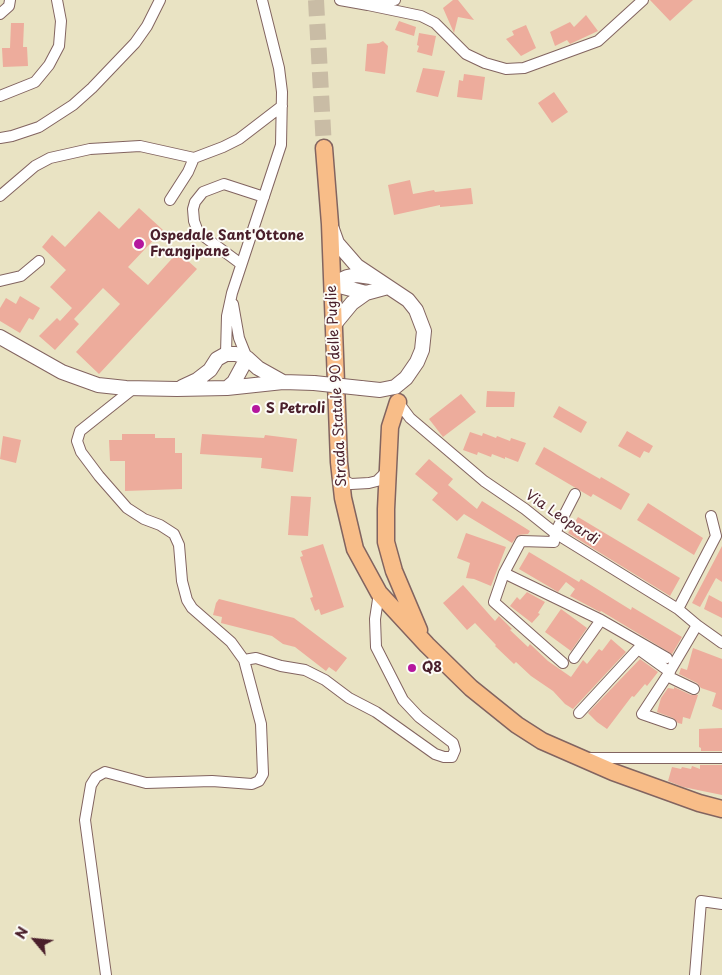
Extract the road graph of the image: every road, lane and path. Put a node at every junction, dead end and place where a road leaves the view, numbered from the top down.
1 (10, 0) edge
2 (57, 0) edge
3 (160, 0) edge
4 (262, 0) edge
5 (340, 0) edge
6 (395, 0) edge
7 (643, 0) edge
8 (368, 6) junction
9 (0, 14) edge
10 (0, 96) edge
11 (282, 106) junction
12 (0, 138) edge
13 (324, 148) tunnel mouth
14 (194, 158) junction
15 (0, 196) edge
16 (264, 197) junction
17 (170, 200) dead end
18 (330, 224) junction
19 (39, 261) dead end
20 (241, 264) junction
21 (372, 277) junction
22 (0, 281) edge
23 (332, 284) junction
24 (388, 287) junction
25 (232, 293) junction
26 (366, 293) junction
27 (334, 326) junction
28 (0, 337) edge
29 (226, 354) junction
30 (246, 358) junction
31 (210, 370) junction
32 (283, 382) junction
33 (134, 388) junction
34 (227, 388) junction
35 (177, 389) junction
36 (396, 395) junction
37 (388, 470) junction
38 (341, 479) junction
39 (575, 494) dead end
40 (711, 516) dead end
41 (555, 532) junction
42 (719, 537) edge
43 (504, 573) junction
44 (379, 593) junction
45 (678, 609) junction
46 (601, 620) junction
47 (697, 626) junction
48 (722, 643) edge
49 (427, 645) junction
50 (574, 658) dead end
51 (667, 658) dead end
52 (244, 660) junction
53 (563, 663) dead end
54 (669, 674) junction
55 (694, 689) dead end
56 (579, 713) dead end
57 (671, 724) dead end
58 (577, 758) junction
59 (722, 758) edge
60 (722, 809) edge
61 (722, 904) edge
62 (106, 975) edge
63 (695, 975) edge

1 - 9 street
2 - 10 street
3 - 12 street
4 - 11 street
5 - 8 street
6 - 8 street
7 - 8 street
11 - 14 street
11 - 16 street
13 - 18 main road, Strada Statale 90 delle Puglie
14 - 15 street
14 - 17 street
16 - 20 street
16 - 20 street
18 - 21 street
18 - 23 main road, Strada Statale 90 delle Puglie
19 - 22 street
20 - 25 street
21 - 23 street
21 - 24 street
23 - 26 street
23 - 27 main road, Strada Statale 90 delle Puglie
24 - 26 street
24 - 36 street
25 - 29 street
25 - 30 street
26 - 27 street
27 - 38 main road, Strada Statale 90 delle Puglie
28 - 33 street
29 - 30 street
29 - 31 street
30 - 32 street
30 - 34 street
31 - 34 street
31 - 35 street
32 - 34 street
32 - 36 street, bridge
33 - 35 street
33 - 52 street
34 - 35 street
36 - 37 main road
36 - 41 street, Via Leopardi
37 - 38 street
37 - 49 main road
38 - 44 main road, Strada Statale 90 delle Puglie
39 - 41 street
40 - 42 street
41 - 43 street
41 - 45 street, Via Leopardi
42 - 45 street
43 - 46 street
43 - 53 street
44 - 49 main road, Strada Statale 90 delle Puglie
44 - 52 street
45 - 47 street, Via Leopardi
46 - 50 street
46 - 51 street
47 - 48 street, Via Leopardi
47 - 54 street
49 - 58 main road, Strada Statale 90 delle Puglie
52 - 62 street
54 - 55 street
54 - 56 street
54 - 57 street
58 - 59 street
58 - 60 main road, Strada Statale 90 delle Puglie
61 - 63 street

